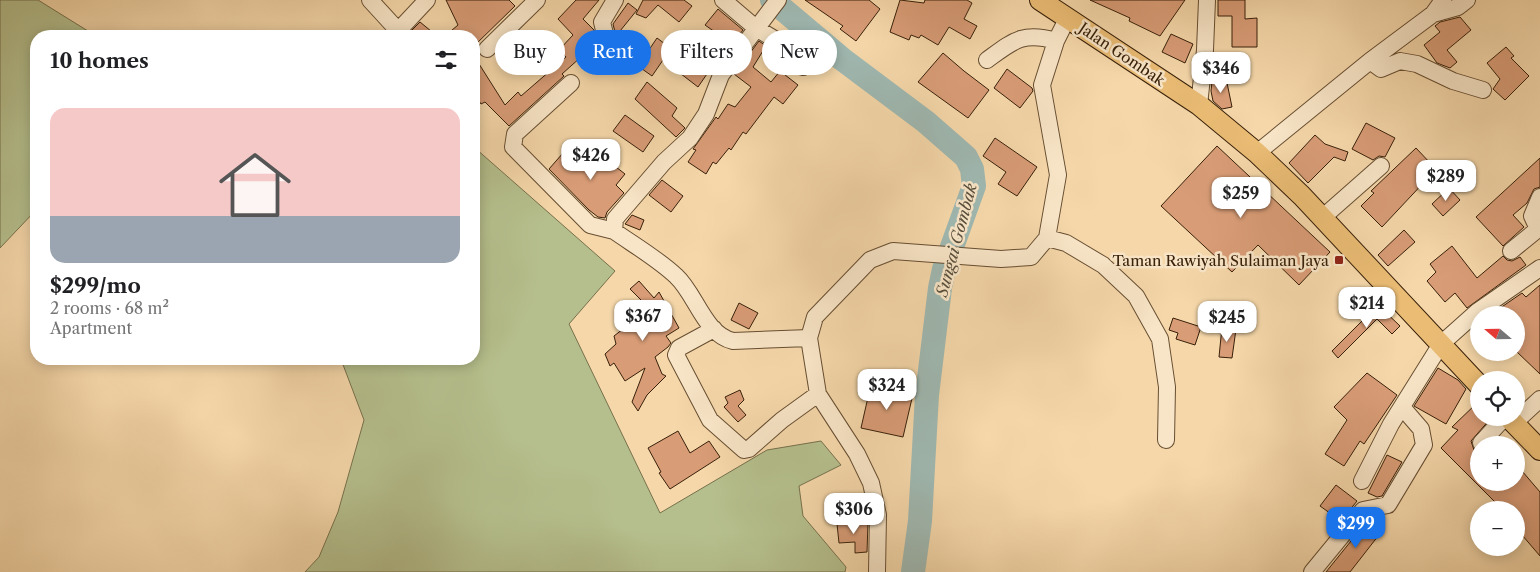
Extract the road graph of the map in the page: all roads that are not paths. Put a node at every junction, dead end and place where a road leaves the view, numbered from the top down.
1 (370, 0) edge
2 (426, 0) edge
3 (537, 0) edge
4 (615, 0) edge
5 (723, 0) edge
6 (1040, 0) edge
7 (1207, 0) edge
8 (1443, 0) edge
9 (1467, 0) edge
10 (774, 5) edge
11 (1433, 14) junction
12 (1068, 17) junction
13 (756, 28) junction
14 (397, 30) edge
15 (404, 30) edge
16 (604, 30) edge
17 (762, 32) edge
18 (1056, 41) junction
19 (487, 49) dead end
20 (987, 60) dead end
21 (1370, 61) junction
22 (570, 83) dead end
23 (1483, 90) dead end
24 (1199, 105) junction
25 (1257, 153) junction
26 (1381, 166) dead end
27 (1540, 197) edge
28 (1322, 218) junction
29 (1539, 229) edge
30 (614, 231) junction
31 (1047, 238) junction
32 (1511, 251) dead end
33 (1540, 268) edge
34 (714, 329) junction
35 (809, 338) junction
36 (1441, 344) junction
37 (1470, 375) edge
38 (818, 394) junction
39 (1540, 399) edge
40 (1402, 407) junction
41 (1525, 409) edge
42 (1501, 426) edge
43 (1516, 426) edge
44 (1489, 436) edge
45 (1166, 440) dead end
46 (1540, 450) edge
47 (1362, 481) dead end
48 (877, 572) edge
49 (1312, 572) edge

1 - 14 street
2 - 15 street
3 - 19 street
4 - 16 street
5 - 13 street
6 - 12 main road, Jalan Gombak
7 - 24 street
8 - 11 street
9 - 11 street
10 - 13 street
11 - 21 street
12 - 18 street
12 - 24 main road, Jalan Gombak
13 - 17 street
13 - 30 street
18 - 20 street
18 - 31 street
21 - 23 street
21 - 25 street
22 - 30 street
24 - 25 main road, Jalan Gombak
25 - 28 main road, Jalan Gombak
26 - 28 street
27 - 29 street
28 - 36 main road, Jalan Gombak
29 - 32 street
30 - 34 street
31 - 35 street
31 - 45 street
33 - 36 street
34 - 35 street
34 - 38 street
35 - 38 street
36 - 37 main road, Jalan Gombak
36 - 40 street
38 - 48 street
39 - 41 street
40 - 47 street
40 - 49 street
42 - 44 street
43 - 46 main road

